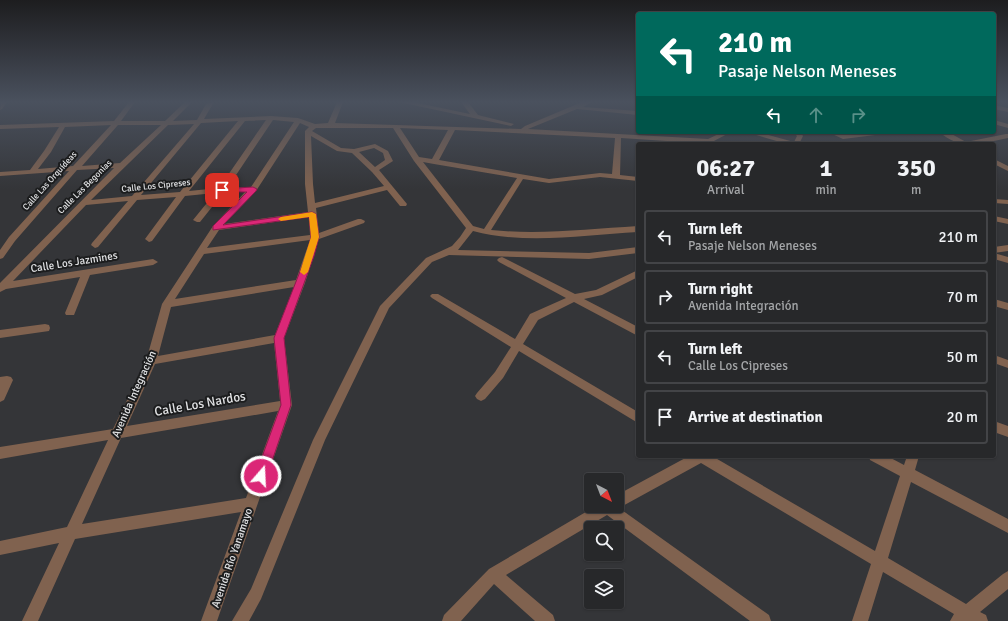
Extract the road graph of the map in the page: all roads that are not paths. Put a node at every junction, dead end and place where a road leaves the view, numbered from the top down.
1 (59, 131) edge
2 (109, 131) edge
3 (157, 131) edge
4 (191, 131) edge
5 (233, 131) edge
6 (263, 131) edge
7 (292, 131) edge
8 (311, 131) edge
9 (315, 131) edge
10 (398, 131) edge
11 (452, 131) edge
12 (551, 131) edge
13 (996, 132) edge
14 (724, 134) edge
15 (757, 134) edge
16 (833, 134) edge
17 (874, 134) edge
18 (946, 134) edge
19 (618, 136) junction
20 (1007, 136) edge
21 (842, 141) edge
22 (694, 142) edge
23 (709, 142) edge
24 (788, 142) edge
25 (960, 142) edge
26 (978, 142) edge
27 (354, 151) junction
28 (417, 159) junction
29 (434, 162) junction
30 (996, 162) edge
31 (121, 165) junction
32 (75, 168) junction
33 (1008, 169) edge
34 (375, 170) junction
35 (34, 171) junction
36 (0, 174) edge
37 (616, 176) junction
38 (521, 177) junction
39 (636, 179) edge
40 (389, 187) junction
41 (253, 189) junction
42 (222, 190) junction
43 (183, 193) junction
44 (135, 198) junction
45 (996, 201) edge
46 (1008, 202) edge
47 (84, 203) junction
48 (403, 204) dead end
49 (312, 210) junction
50 (996, 219) edge
51 (197, 220) dead end
52 (361, 221) dead end
53 (1008, 222) edge
54 (216, 228) junction
55 (470, 228) junction
56 (636, 229) edge
57 (486, 232) junction
58 (315, 237) junction
59 (149, 239) dead end
60 (95, 246) dead end
61 (1008, 248) edge
62 (636, 250) edge
63 (996, 250) edge
64 (200, 252) junction
65 (448, 252) junction
66 (0, 256) edge
67 (996, 257) edge
68 (502, 260) dead end
69 (1008, 260) edge
70 (152, 262) dead end
71 (86, 273) junction
72 (636, 274) edge
73 (300, 283) junction
74 (1, 287) edge
75 (435, 296) dead end
76 (574, 298) junction
77 (996, 303) edge
78 (167, 304) junction
79 (1008, 307) edge
80 (70, 313) dead end
81 (45, 328) dead end
82 (636, 331) edge
83 (0, 334) edge
84 (279, 338) junction
85 (517, 345) junction
86 (996, 360) edge
87 (151, 361) junction
88 (1008, 364) edge
89 (0, 381) edge
90 (480, 396) dead end
91 (0, 397) edge
92 (286, 405) junction
93 (636, 417) edge
94 (996, 427) edge
95 (1008, 432) edge
96 (117, 434) junction
97 (0, 453) edge
98 (697, 458) edge
99 (704, 458) edge
100 (878, 458) edge
101 (911, 458) edge
102 (907, 473) junction
103 (624, 498) edge
104 (251, 504) junction
105 (597, 513) edge
106 (621, 513) edge
107 (1008, 526) edge
108 (71, 533) junction
109 (0, 548) edge
110 (879, 561) junction
111 (494, 574) junction
112 (1008, 579) edge
113 (968, 618) edge
114 (30, 621) edge
115 (209, 621) edge
116 (240, 621) edge
117 (450, 621) edge
118 (547, 621) edge
119 (763, 621) edge
120 (860, 621) edge

1 - 35 street
2 - 32 street, Calle Las Orquídeas
3 - 31 street, Calle Las Begonias
4 - 44 street
5 - 43 street
6 - 42 street
7 - 41 street, Avenida Integración
8 - 49 street, Avenida Río Yanamayo
9 - 27 street
10 - 28 street
11 - 29 street
12 - 19 street
13 - 20 street
14 - 23 street
15 - 24 street
16 - 21 street
17 - 21 street
18 - 25 street
19 - 22 street
19 - 37 street
20 - 26 street
27 - 34 street
27 - 34 street
28 - 29 street
28 - 55 street
29 - 38 street
30 - 33 street
31 - 32 street
31 - 47 street, Calle Las Begonias
32 - 35 street
32 - 66 street, Calle Las Orquídeas
34 - 40 street
35 - 36 street
37 - 38 street
37 - 39 street
38 - 57 street
40 - 48 street
40 - 49 street
41 - 42 street, Calle Los Cipreses
41 - 54 street, Avenida Integración
42 - 43 street, Calle Los Cipreses
42 - 51 street
43 - 44 street, Calle Los Cipreses
43 - 59 street
44 - 47 street, Calle Los Cipreses
44 - 60 street
45 - 46 street
47 - 74 street, Calle Las Begonias
49 - 54 street
49 - 58 street, Avenida Río Yanamayo
50 - 53 street
52 - 58 street
54 - 64 street, Avenida Integración
55 - 57 street
55 - 65 street
56 - 57 street
58 - 64 street
58 - 73 street, Avenida Río Yanamayo
61 - 63 street
62 - 65 street
64 - 78 street, Avenida Integración
65 - 116 street
67 - 69 street
68 - 76 street
70 - 71 street, Calle Los Jazmines
71 - 74 street, Calle Los Jazmines
71 - 80 street
72 - 76 street
73 - 78 street
73 - 84 street, Avenida Río Yanamayo
75 - 85 street
76 - 82 street
76 - 85 street
77 - 79 street
78 - 87 street, Avenida Integración
81 - 83 street
84 - 87 street
84 - 92 street, Avenida Río Yanamayo
85 - 90 street
85 - 93 street
86 - 88 street
87 - 96 street, Avenida Integración
89 - 91 street
92 - 96 street, Calle Los Nardos
92 - 104 street, Avenida Río Yanamayo
94 - 95 street
96 - 97 street, Calle Los Nardos
96 - 108 street, Avenida Integración
98 - 103 street
99 - 110 street
100 - 102 street
101 - 102 street
102 - 107 street
102 - 110 street
104 - 108 street
104 - 115 street, Avenida Río Yanamayo
105 - 111 street
106 - 119 street
108 - 109 street
108 - 114 street, Avenida Integración
110 - 113 street
110 - 120 street
111 - 117 street
111 - 118 street
112 - 113 street

